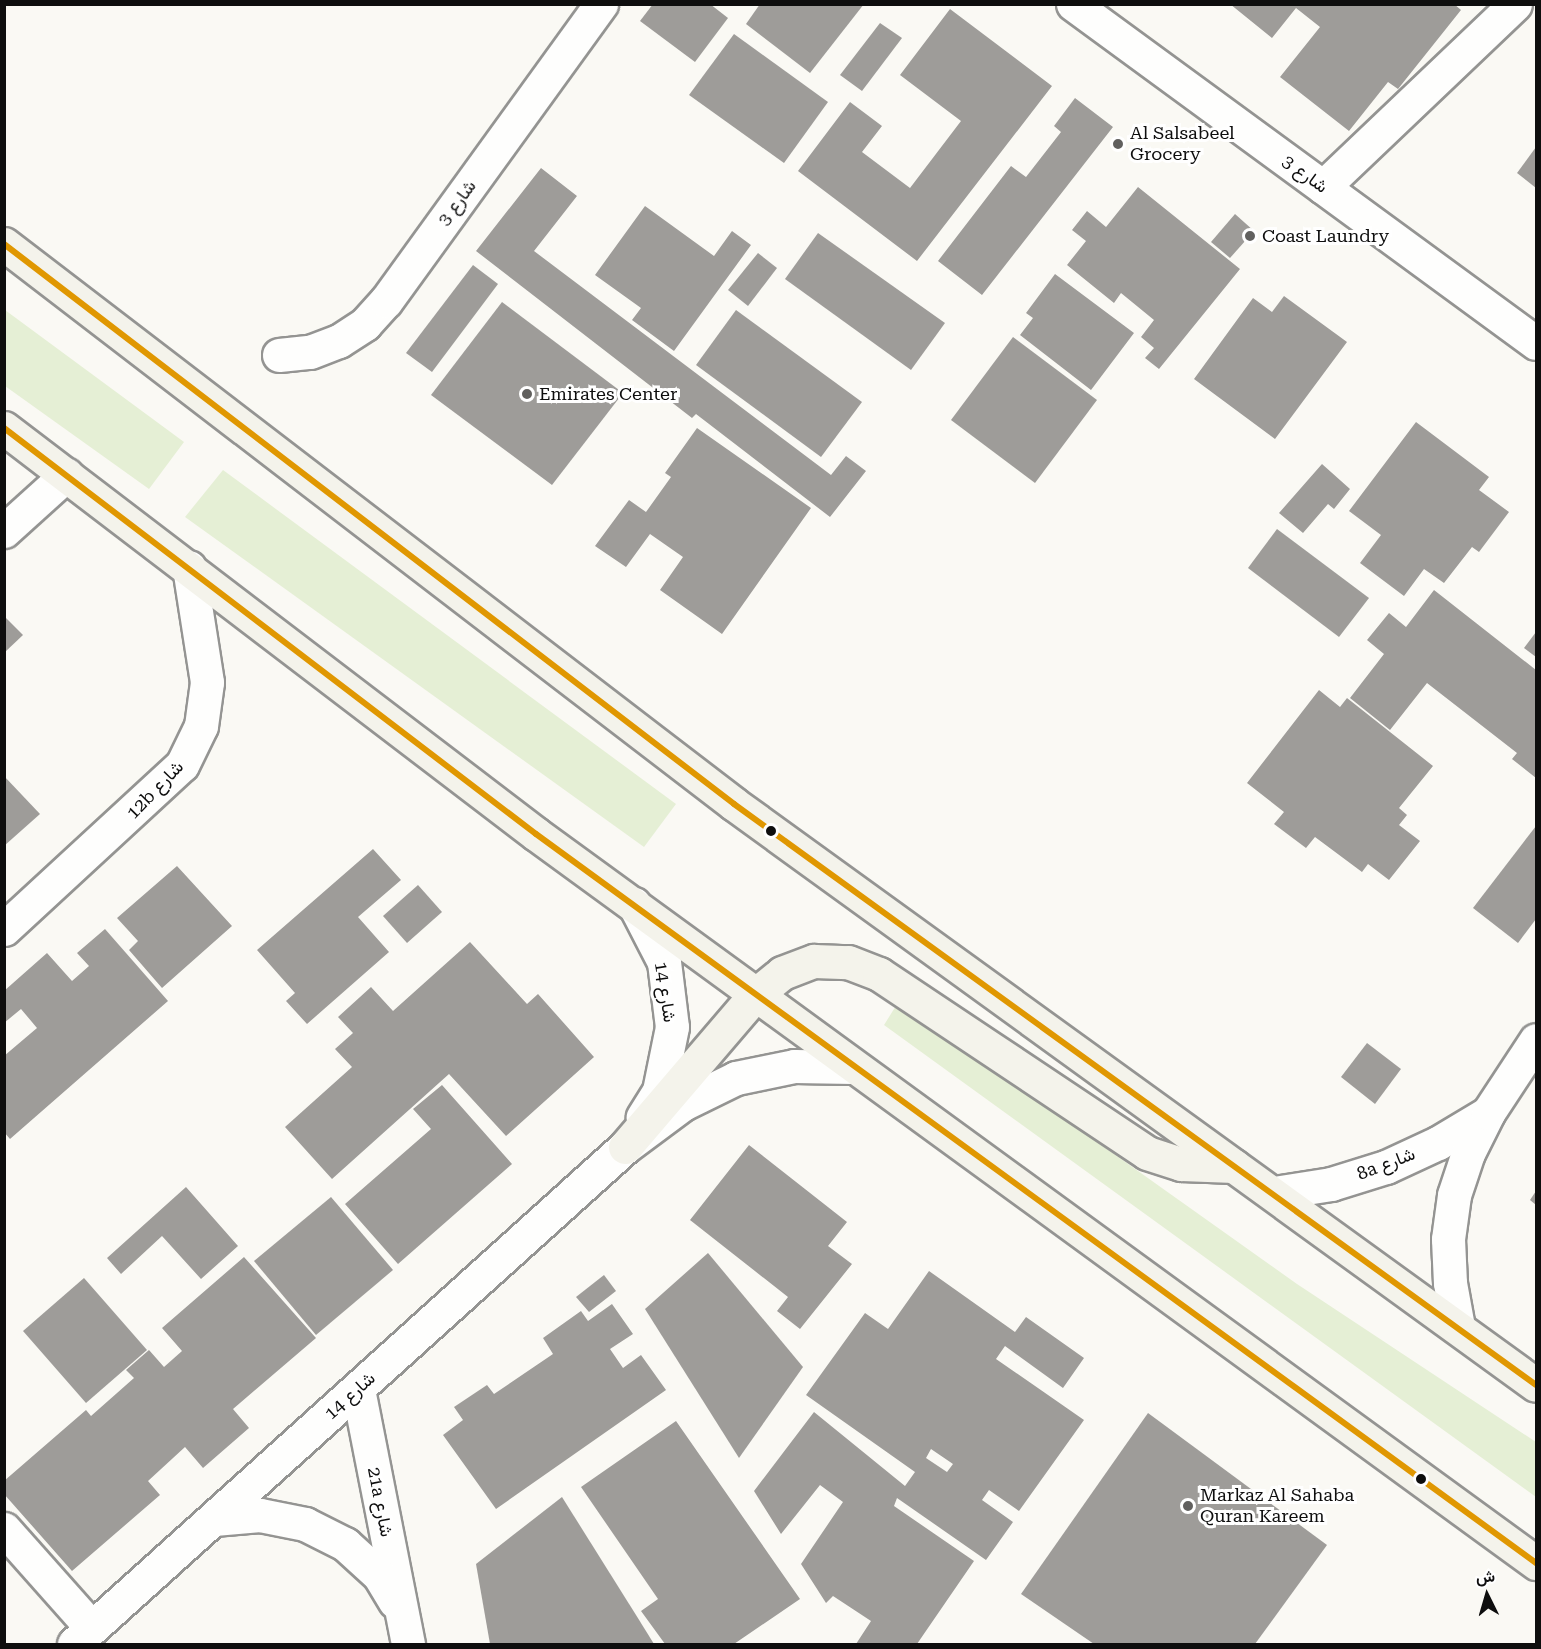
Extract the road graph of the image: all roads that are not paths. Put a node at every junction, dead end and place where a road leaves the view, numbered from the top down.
1 (601, 4) edge
2 (1515, 4) edge
3 (1076, 5) edge
4 (1323, 187) junction
5 (4, 244) edge
6 (1536, 343) edge
7 (279, 355) dead end
8 (4, 428) edge
9 (66, 475) junction
10 (4, 531) edge
11 (189, 567) junction
12 (634, 904) junction
13 (4, 929) edge
14 (756, 995) junction
15 (1536, 1040) edge
16 (853, 1066) junction
17 (1488, 1113) junction
18 (625, 1147) junction
19 (1234, 1166) junction
20 (1274, 1192) junction
21 (1458, 1327) junction
22 (1536, 1385) edge
23 (358, 1389) junction
24 (214, 1519) junction
25 (4, 1529) edge
26 (1536, 1563) edge
27 (405, 1630) edge
28 (83, 1636) edge

1 - 7 street, شارع 3
2 - 4 street
3 - 4 street, شارع 3
4 - 6 street, شارع 3
5 - 19 main road
8 - 9 main road
9 - 10 street
9 - 11 main road
11 - 12 main road
11 - 13 street, 12b شارع
12 - 14 main road
12 - 18 street, شارع 14
14 - 16 main road
14 - 18 main road
14 - 19 main road
15 - 17 street, 8a شارع
16 - 18 street, شارع 14
16 - 26 main road
17 - 20 street, 8a شارع
17 - 21 street, 8a شارع
18 - 23 street, شارع 14
19 - 20 main road
20 - 21 main road
21 - 22 main road
23 - 24 street, شارع 14
23 - 27 street, 21a شارع
24 - 27 street, 21a شارع
24 - 28 street, شارع 14
25 - 28 street

